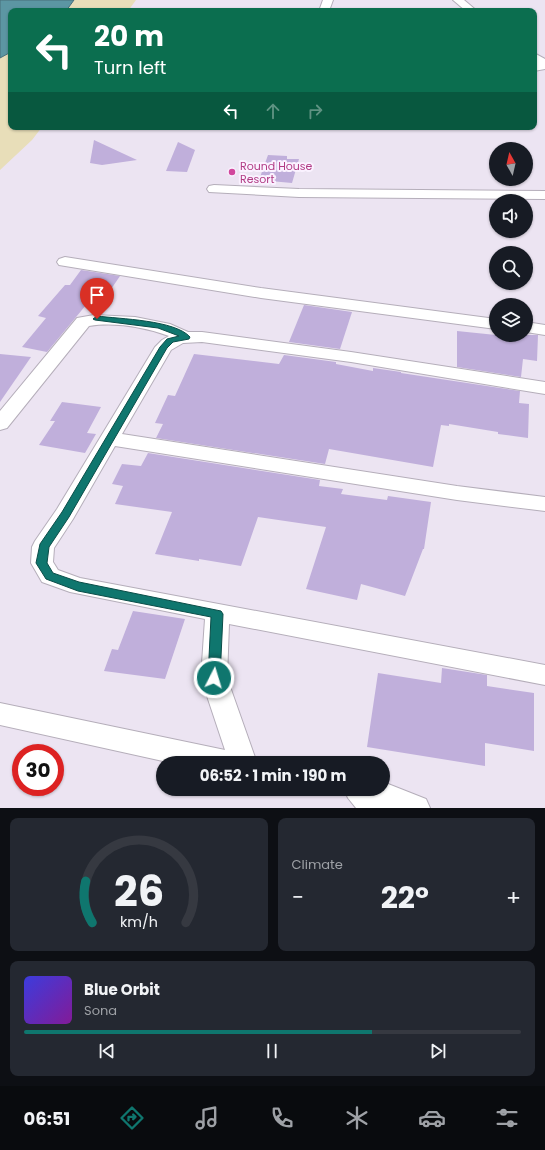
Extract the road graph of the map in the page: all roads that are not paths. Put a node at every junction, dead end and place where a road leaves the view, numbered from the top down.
1 (458, 0) edge
2 (468, 8) edge
3 (214, 189) dead end
4 (545, 195) edge
5 (65, 262) dead end
6 (489, 323) edge
7 (533, 329) edge
8 (545, 330) edge
9 (186, 337) junction
10 (545, 388) edge
11 (0, 424) edge
12 (111, 439) junction
13 (545, 504) edge
14 (217, 614) junction
15 (545, 675) edge
16 (0, 714) edge
17 (194, 756) edge
18 (241, 756) edge
19 (364, 796) edge
20 (386, 796) edge
21 (374, 808) edge
22 (416, 808) edge

1 - 2 street
3 - 4 street
5 - 6 street
7 - 8 street
9 - 10 street
9 - 11 street
9 - 12 street
12 - 13 street
12 - 14 street
14 - 15 street
14 - 18 street
16 - 17 street
19 - 21 street
20 - 22 street

